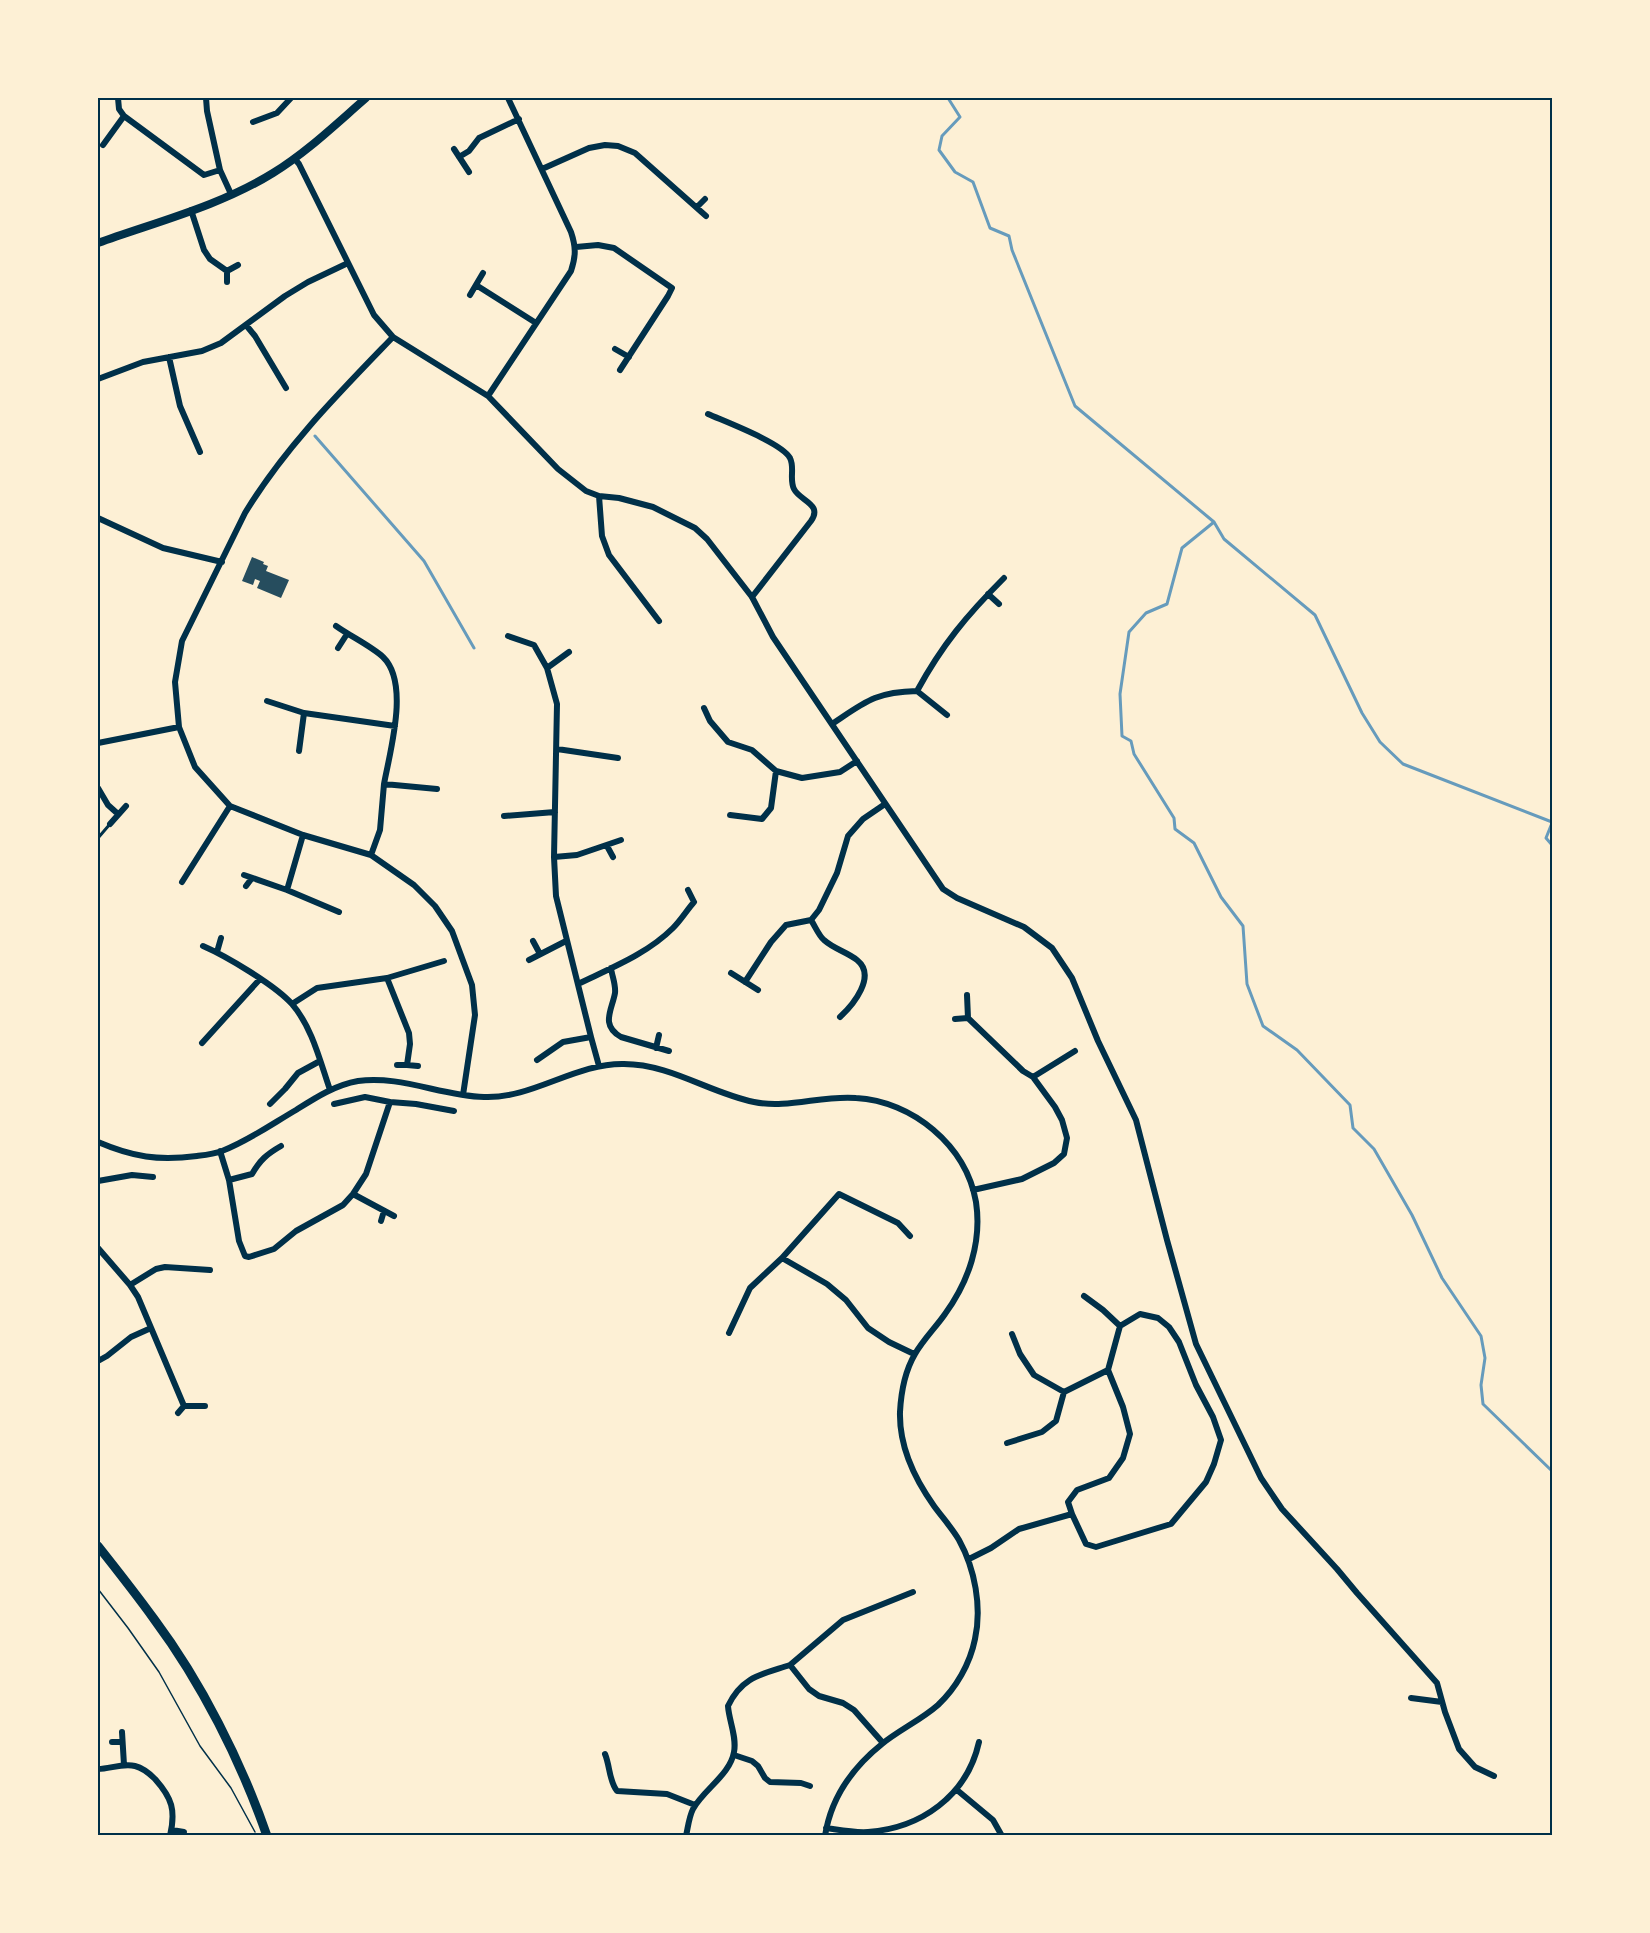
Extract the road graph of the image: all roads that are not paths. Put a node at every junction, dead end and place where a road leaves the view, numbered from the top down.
1 (118, 98) edge
2 (206, 98) edge
3 (291, 98) edge
4 (366, 98) edge
5 (508, 98) edge
6 (124, 116) junction
7 (519, 119) junction
8 (253, 122) dead end
9 (103, 145) dead end
10 (454, 148) dead end
11 (459, 157) junction
12 (294, 158) junction
13 (542, 169) junction
14 (220, 170) junction
15 (469, 172) dead end
16 (231, 194) junction
17 (705, 199) dead end
18 (697, 207) junction
19 (190, 210) junction
20 (706, 216) dead end
21 (98, 243) edge
22 (576, 247) junction
23 (348, 263) junction
24 (238, 265) dead end
25 (227, 271) junction
26 (483, 273) dead end
27 (227, 282) dead end
28 (476, 285) junction
29 (470, 295) dead end
30 (536, 323) junction
31 (246, 325) junction
32 (393, 337) junction
33 (615, 349) dead end
34 (169, 357) junction
35 (629, 357) junction
36 (620, 370) dead end
37 (98, 379) edge
38 (286, 388) dead end
39 (488, 396) junction
40 (708, 414) dead end
41 (200, 452) dead end
42 (599, 496) junction
43 (98, 518) edge
44 (222, 562) junction
45 (1004, 578) dead end
46 (988, 594) junction
47 (752, 597) junction
48 (999, 604) dead end
49 (659, 621) dead end
50 (336, 626) dead end
51 (346, 634) junction
52 (508, 636) dead end
53 (338, 648) dead end
54 (569, 652) dead end
55 (547, 668) junction
56 (917, 691) junction
57 (267, 701) dead end
58 (704, 708) dead end
59 (304, 713) junction
60 (946, 715) dead end
61 (832, 724) junction
62 (395, 726) junction
63 (179, 728) junction
64 (98, 743) edge
65 (557, 749) junction
66 (299, 750) dead end
67 (618, 758) dead end
68 (856, 760) junction
69 (776, 771) junction
70 (384, 784) junction
71 (98, 788) edge
72 (437, 789) dead end
73 (885, 804) junction
74 (126, 806) dead end
75 (230, 806) junction
76 (555, 812) junction
77 (118, 814) junction
78 (730, 815) dead end
79 (504, 816) dead end
80 (110, 824) joint
81 (303, 835) junction
82 (98, 838) edge
83 (621, 840) dead end
84 (607, 846) junction
85 (371, 855) junction
86 (554, 857) junction
87 (613, 857) dead end
88 (244, 875) dead end
89 (252, 878) junction
90 (182, 882) dead end
91 (246, 886) dead end
92 (287, 890) junction
93 (688, 890) dead end
94 (702, 901) dead end
95 (694, 902) junction
96 (339, 912) dead end
97 (811, 920) junction
98 (221, 938) dead end
99 (566, 940) junction
100 (533, 942) dead end
101 (202, 946) dead end
102 (217, 951) junction
103 (540, 954) junction
104 (529, 960) dead end
105 (444, 961) dead end
106 (611, 968) junction
107 (730, 973) dead end
108 (387, 978) junction
109 (260, 979) junction
110 (745, 982) junction
111 (578, 984) junction
112 (758, 990) dead end
113 (967, 995) dead end
114 (292, 1004) junction
115 (840, 1017) dead end
116 (968, 1018) junction
117 (955, 1019) dead end
118 (659, 1035) dead end
119 (591, 1036) junction
120 (202, 1043) dead end
121 (656, 1048) junction
122 (669, 1051) dead end
123 (1075, 1051) dead end
124 (537, 1060) dead end
125 (320, 1061) junction
126 (397, 1065) dead end
127 (407, 1065) junction
128 (418, 1066) dead end
129 (599, 1066) junction
130 (1033, 1077) junction
131 (330, 1089) junction
132 (463, 1095) junction
133 (390, 1102) junction
134 (270, 1104) dead end
135 (334, 1104) dead end
136 (454, 1110) dead end
137 (98, 1142) edge
138 (281, 1146) dead end
139 (220, 1151) junction
140 (153, 1177) dead end
141 (98, 1180) edge
142 (229, 1180) junction
143 (973, 1190) junction
144 (353, 1194) junction
145 (384, 1211) junction
146 (394, 1216) dead end
147 (381, 1221) dead end
148 (910, 1236) dead end
149 (98, 1248) edge
150 (782, 1258) junction
151 (210, 1270) dead end
152 (130, 1286) junction
153 (1084, 1296) dead end
154 (1120, 1326) junction
155 (151, 1328) junction
156 (729, 1333) dead end
157 (1012, 1334) dead end
158 (914, 1354) junction
159 (98, 1361) edge
160 (1108, 1370) junction
161 (1064, 1392) junction
162 (184, 1406) junction
163 (205, 1406) dead end
164 (178, 1413) dead end
165 (1007, 1443) dead end
166 (1072, 1514) junction
167 (98, 1546) edge
168 (969, 1559) junction
169 (914, 1592) dead end
170 (790, 1665) junction
171 (1411, 1698) dead end
172 (1442, 1702) junction
173 (123, 1732) dead end
174 (112, 1742) dead end
175 (122, 1742) junction
176 (979, 1742) dead end
177 (883, 1743) junction
178 (605, 1754) dead end
179 (734, 1755) junction
180 (124, 1765) junction
181 (98, 1769) edge
182 (1494, 1776) dead end
183 (810, 1786) dead end
184 (957, 1790) junction
185 (695, 1805) junction
186 (902, 1827) junction
187 (184, 1832) dead end
188 (826, 1832) edge
189 (171, 1833) edge
190 (267, 1836) edge
191 (686, 1836) edge
192 (906, 1836) edge
193 (1002, 1836) edge

1 - 6 street
2 - 14 street
3 - 8 street
4 - 12 street
5 - 7 street
6 - 9 street
6 - 14 street
7 - 11 street
7 - 13 street
10 - 11 street
11 - 15 street
12 - 16 street
12 - 23 street
13 - 18 street
13 - 22 street
14 - 16 street
16 - 19 street
17 - 18 street
18 - 20 street
19 - 21 street
19 - 25 street
22 - 30 street
22 - 35 street
23 - 31 street
23 - 32 street
24 - 25 street
25 - 27 street
26 - 28 street
28 - 29 street
28 - 30 street
30 - 39 street
31 - 34 street
31 - 38 street
32 - 39 street
32 - 44 street
33 - 35 street
34 - 37 street
34 - 41 street
35 - 36 street
39 - 42 street
40 - 47 street
42 - 47 street
42 - 49 street
43 - 44 street
44 - 63 street
45 - 46 street
46 - 48 street
46 - 56 street
47 - 61 street
50 - 51 street
51 - 53 street
51 - 62 street
52 - 55 street
54 - 55 street
55 - 65 street
56 - 60 street
56 - 61 street
57 - 59 street
58 - 69 street
59 - 62 street
59 - 66 street
61 - 68 street
62 - 70 street
63 - 64 street
63 - 75 street
65 - 67 street
65 - 76 street
68 - 69 street
68 - 73 street
69 - 78 street
70 - 72 street
70 - 85 street
71 - 77 street
73 - 97 street
73 - 172 street
74 - 77 street
75 - 81 street
75 - 90 street
76 - 79 street
76 - 86 street
77 - 80 street
80 - 82 lane
81 - 85 street
81 - 92 street
83 - 84 street
84 - 86 street
84 - 87 street
85 - 132 street
86 - 99 street
88 - 89 street
89 - 91 street
89 - 92 street
92 - 96 street
93 - 95 street
94 - 95 street
95 - 106 street
97 - 110 street
97 - 115 street
98 - 102 street
99 - 103 street
99 - 111 street
100 - 103 street
101 - 102 street
102 - 109 street
103 - 104 street
105 - 108 street
106 - 111 street
106 - 121 street
107 - 110 street
108 - 114 street
108 - 127 street
109 - 114 street
109 - 120 street
110 - 112 street
111 - 119 street
113 - 116 street
114 - 125 street
116 - 117 street
116 - 130 street
118 - 121 street
119 - 124 street
119 - 129 street
121 - 122 street
123 - 130 street
125 - 131 street
125 - 134 street
126 - 127 street
127 - 128 street
129 - 132 street
129 - 143 street
130 - 143 street
131 - 132 street
131 - 139 street
133 - 135 street
133 - 136 street
133 - 144 street
137 - 139 street
138 - 142 street
139 - 142 street
140 - 141 street
142 - 144 street
143 - 158 street
144 - 145 street
145 - 146 street
145 - 147 street
148 - 150 street
149 - 152 street
150 - 156 street
150 - 158 street
151 - 152 street
152 - 155 street
153 - 154 street
154 - 160 street
154 - 166 street
155 - 159 street
155 - 162 street
157 - 161 street
158 - 168 street
160 - 161 street
160 - 166 street
161 - 165 street
162 - 163 street
162 - 164 street
166 - 168 street
167 - 190 main road
168 - 177 street
169 - 170 street
170 - 177 street
170 - 179 street
171 - 172 street
172 - 182 street
173 - 175 street
174 - 175 street
175 - 180 street
176 - 184 street
177 - 188 street
178 - 185 street
179 - 183 street
179 - 185 street
180 - 181 street
180 - 189 street
184 - 186 street
184 - 193 street
185 - 191 street
186 - 188 street
186 - 192 street
187 - 189 street

